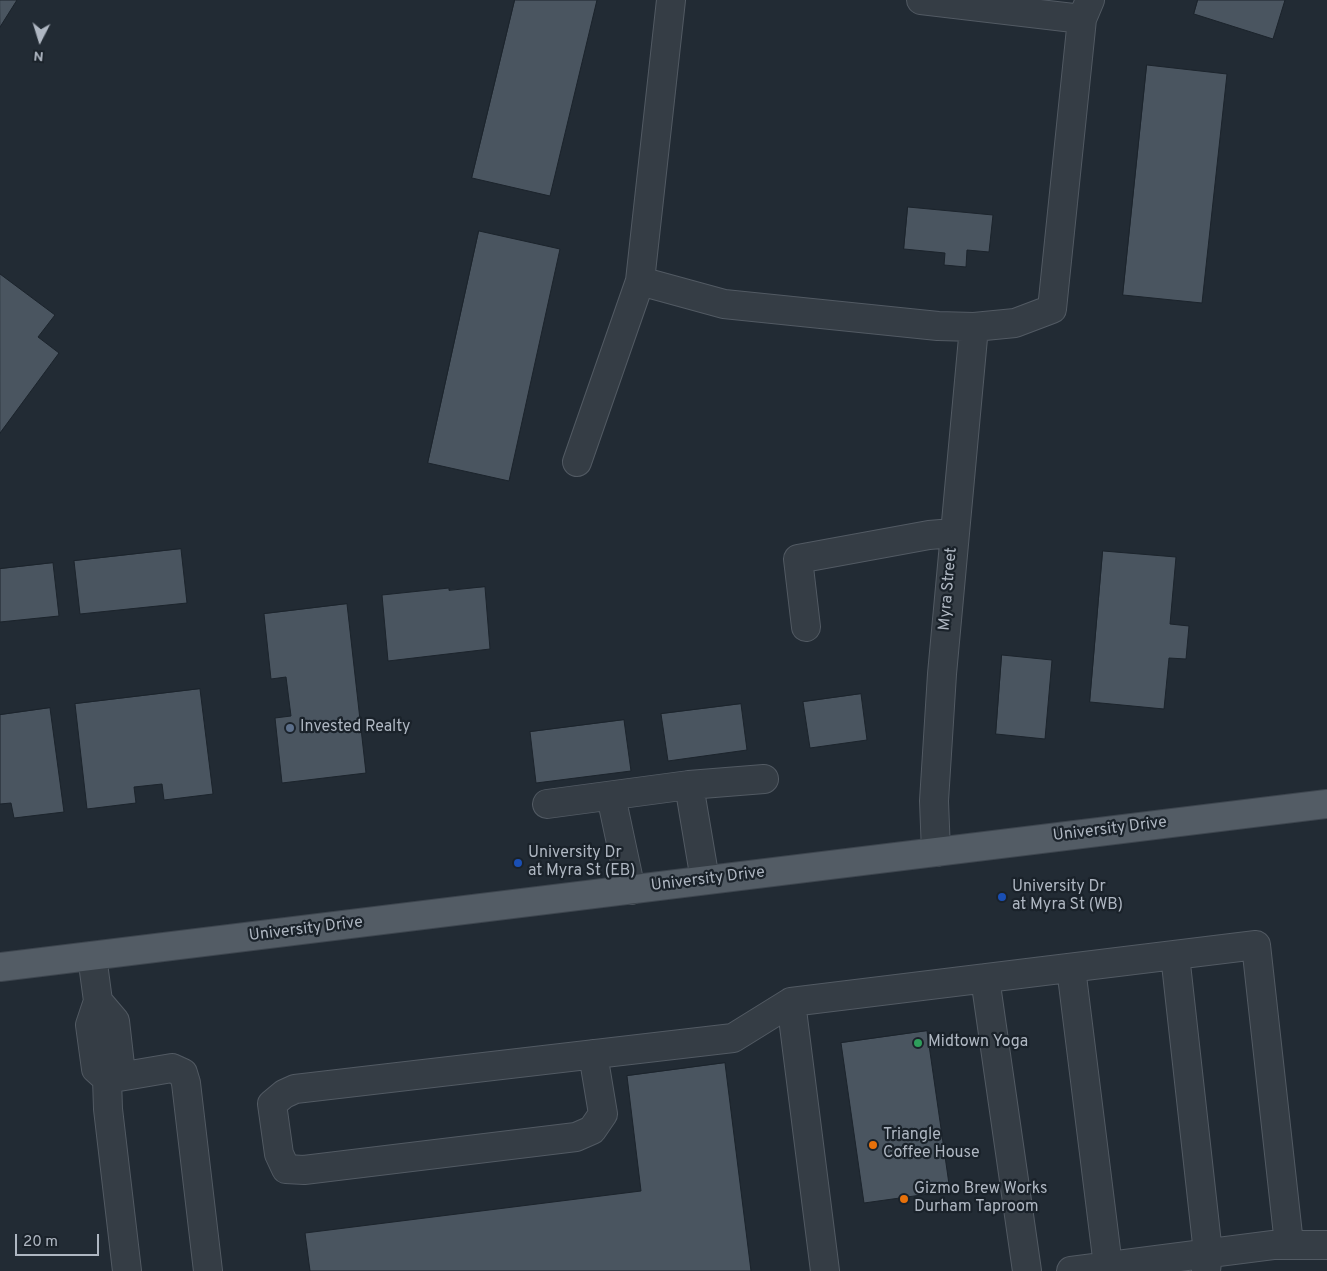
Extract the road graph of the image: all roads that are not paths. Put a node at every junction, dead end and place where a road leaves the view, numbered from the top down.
1 (671, 0) edge
2 (921, 0) edge
3 (1086, 9) edge
4 (640, 281) junction
5 (974, 327) junction
6 (577, 462) dead end
7 (953, 533) junction
8 (806, 627) dead end
9 (764, 779) dead end
10 (689, 785) junction
11 (612, 796) junction
12 (547, 804) dead end
13 (1327, 804) edge
14 (936, 852) junction
15 (705, 880) junction
16 (631, 890) junction
17 (1175, 955) junction
18 (92, 956) junction
19 (0, 967) edge
20 (1071, 968) junction
21 (985, 978) junction
22 (791, 1002) junction
23 (593, 1054) junction
24 (107, 1080) junction
25 (1290, 1244) junction
26 (1327, 1245) edge
27 (1207, 1262) edge
28 (1108, 1266) junction
29 (127, 1271) edge
30 (208, 1271) edge
31 (825, 1271) edge
32 (1027, 1271) edge
33 (1071, 1271) edge

1 - 4 street
2 - 3 street
3 - 5 street
4 - 5 street
4 - 6 street
5 - 7 street, Myra Street
7 - 8 street
7 - 14 street, Myra Street
9 - 10 street
10 - 11 street
10 - 15 street
11 - 12 street
11 - 16 street
13 - 14 main road, University Drive
14 - 15 main road, University Drive
15 - 16 main road, University Drive
16 - 18 main road, University Drive
17 - 20 street
17 - 25 street
17 - 27 street
18 - 19 main road, University Drive
18 - 24 street
20 - 21 street
20 - 28 street
21 - 22 street
21 - 32 street
22 - 23 street
22 - 31 street
23 - 23 street
24 - 29 street
24 - 30 street
25 - 26 street
25 - 27 street
27 - 28 street
28 - 33 street

